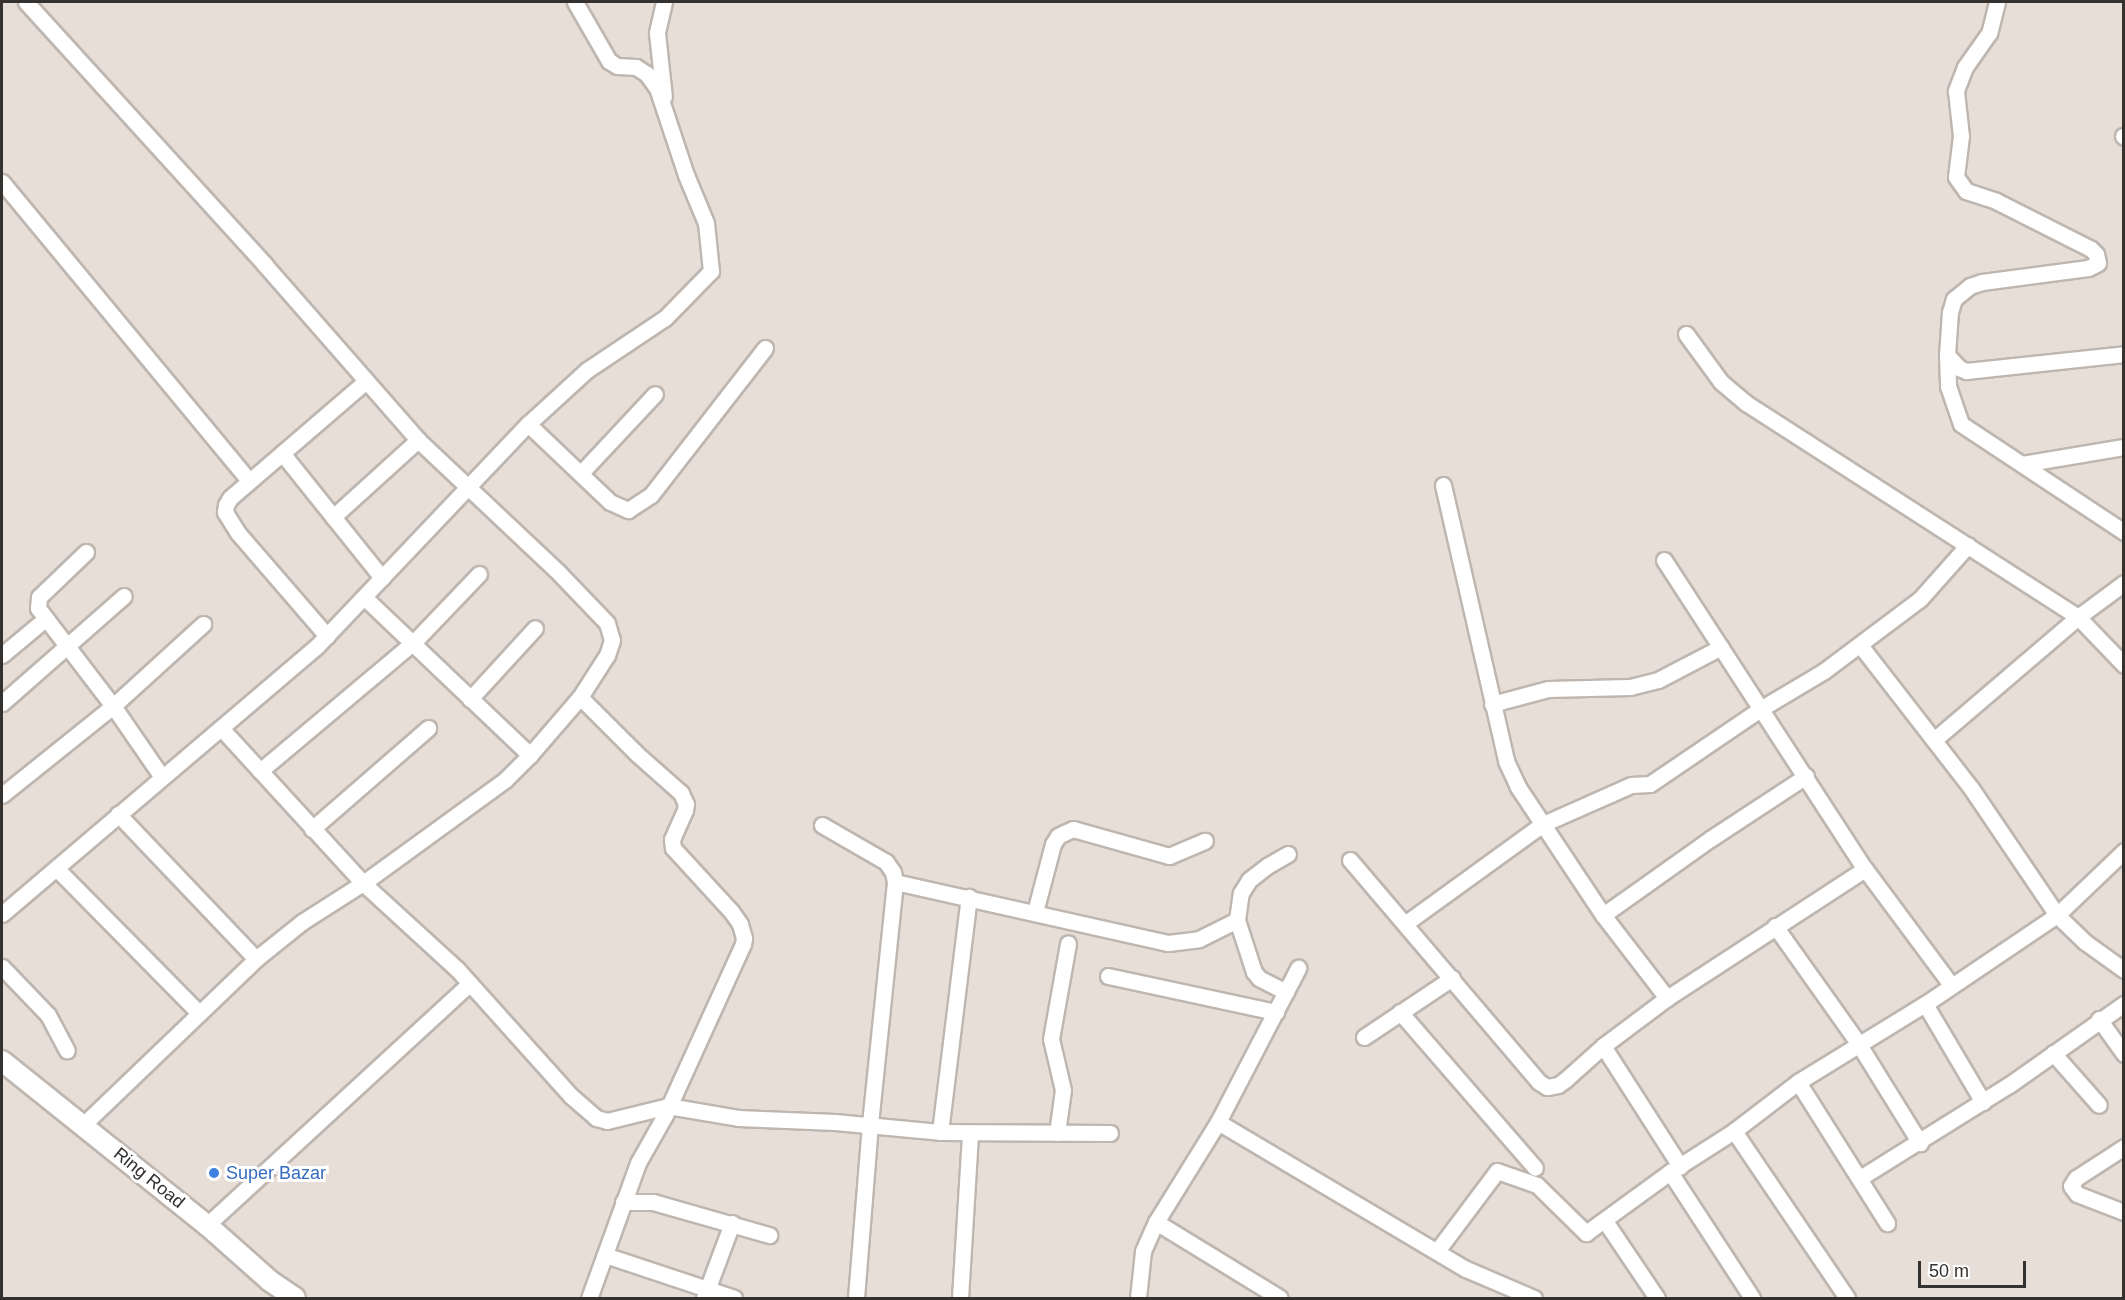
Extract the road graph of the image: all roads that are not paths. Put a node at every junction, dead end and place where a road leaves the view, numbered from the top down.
1 (26, 2) edge
2 (575, 2) edge
3 (664, 2) edge
4 (1997, 2) edge
5 (664, 104) junction
6 (2, 182) edge
7 (1686, 334) dead end
8 (765, 348) dead end
9 (2124, 354) edge
10 (1947, 355) junction
11 (366, 381) junction
12 (655, 393) dead end
13 (528, 424) junction
14 (418, 440) junction
15 (2124, 447) edge
16 (282, 453) junction
17 (2022, 464) junction
18 (580, 472) junction
19 (249, 481) junction
20 (1443, 484) dead end
21 (466, 488) junction
22 (333, 517) junction
23 (2124, 532) edge
24 (1968, 545) junction
25 (86, 552) dead end
26 (1664, 561) dead end
27 (479, 574) dead end
28 (382, 578) junction
29 (2124, 583) edge
30 (124, 596) dead end
31 (364, 598) junction
32 (2078, 617) junction
33 (44, 620) junction
34 (203, 624) dead end
35 (535, 628) dead end
36 (327, 636) junction
37 (414, 642) junction
38 (1860, 645) junction
39 (1721, 647) junction
40 (66, 649) junction
41 (2, 655) edge
42 (2124, 665) edge
43 (580, 697) junction
44 (470, 699) junction
45 (2, 703) edge
46 (1492, 704) junction
47 (112, 706) junction
48 (1762, 708) junction
49 (221, 728) junction
50 (428, 728) dead end
51 (1934, 740) junction
52 (530, 755) junction
53 (260, 771) junction
54 (1806, 776) junction
55 (162, 777) junction
56 (2, 795) edge
57 (118, 814) junction
58 (1542, 824) junction
59 (822, 825) dead end
60 (312, 829) junction
61 (1205, 841) dead end
62 (2124, 851) edge
63 (1288, 855) dead end
64 (1350, 860) dead end
65 (56, 868) junction
66 (1865, 869) junction
67 (895, 882) junction
68 (363, 884) junction
69 (969, 897) junction
70 (1035, 912) junction
71 (2, 914) edge
72 (1604, 915) junction
73 (2057, 915) junction
74 (1236, 920) junction
75 (1406, 923) junction
76 (1775, 926) junction
77 (1068, 944) dead end
78 (256, 959) junction
79 (2, 967) edge
80 (1299, 968) dead end
81 (2124, 970) edge
82 (1108, 976) dead end
83 (1452, 978) junction
84 (470, 983) junction
85 (1951, 985) junction
86 (1286, 992) junction
87 (1667, 998) junction
88 (1925, 1004) junction
89 (2124, 1004) edge
90 (1276, 1012) junction
91 (1400, 1012) junction
92 (199, 1014) junction
93 (2099, 1019) junction
94 (1364, 1036) dead end
95 (1858, 1043) junction
96 (1603, 1046) junction
97 (67, 1050) dead end
98 (2053, 1053) junction
99 (2124, 1054) edge
100 (2, 1061) edge
101 (1798, 1082) junction
102 (1983, 1102) junction
103 (2099, 1105) dead end
104 (668, 1106) junction
105 (1218, 1122) junction
106 (870, 1124) junction
107 (83, 1125) junction
108 (1734, 1131) junction
109 (940, 1132) junction
110 (970, 1133) junction
111 (1057, 1133) junction
112 (1110, 1133) dead end
113 (1920, 1143) junction
114 (2124, 1147) edge
115 (1535, 1168) dead end
116 (1675, 1169) junction
117 (1860, 1178) junction
118 (623, 1202) junction
119 (2124, 1212) edge
120 (1605, 1221) junction
121 (1156, 1222) junction
122 (732, 1223) junction
123 (1887, 1223) dead end
124 (207, 1225) junction
125 (769, 1235) dead end
126 (1437, 1251) junction
127 (605, 1255) junction
128 (706, 1294) edge
129 (294, 1299) edge
130 (589, 1299) edge
131 (734, 1299) edge
132 (856, 1299) edge
133 (960, 1299) edge
134 (1138, 1299) edge
135 (1280, 1299) edge
136 (1534, 1299) edge
137 (1657, 1299) edge
138 (1752, 1299) edge
139 (1847, 1299) edge

1 - 11 street
2 - 5 street
3 - 5 street
4 - 10 street
5 - 13 street
6 - 19 street
7 - 24 street
8 - 18 street
9 - 10 street
10 - 17 street
11 - 14 street
11 - 16 street
12 - 18 street
13 - 18 street
13 - 21 street
14 - 21 street
14 - 22 street
15 - 17 street
16 - 19 street
16 - 22 street
17 - 23 street
19 - 36 street
20 - 46 street
21 - 28 street
21 - 43 street
22 - 28 street
24 - 32 street
24 - 38 street
25 - 33 street
26 - 39 street
27 - 37 street
28 - 31 street
29 - 32 street
30 - 40 street
31 - 36 street
31 - 37 street
32 - 42 street
32 - 51 street
33 - 40 street
33 - 41 street
34 - 47 street
35 - 44 street
36 - 49 street
37 - 44 street
37 - 53 street
38 - 48 street
38 - 51 street
39 - 46 street
39 - 48 street
40 - 45 street
40 - 47 street
43 - 52 street
43 - 104 street
44 - 52 street
46 - 58 street
47 - 55 street
47 - 56 street
48 - 54 street
48 - 58 street
49 - 53 street
49 - 55 street
50 - 60 street
51 - 73 street
52 - 68 street
53 - 60 street
54 - 66 street
54 - 72 street
55 - 57 street
57 - 65 street
57 - 78 street
58 - 72 street
58 - 75 street
59 - 67 street
60 - 68 street
61 - 70 street
62 - 73 street
63 - 74 street
64 - 75 street
65 - 71 street
65 - 92 street
66 - 76 street
66 - 85 street
67 - 69 street
67 - 106 street
68 - 78 street
68 - 84 street
69 - 70 street
69 - 109 street
70 - 74 street
72 - 87 street
73 - 81 street
73 - 85 street
74 - 86 street
75 - 83 street
76 - 87 street
76 - 95 street
77 - 111 street
78 - 92 street
79 - 97 street
80 - 86 street
82 - 90 street
83 - 91 street
83 - 96 street
84 - 104 street
84 - 124 street
85 - 88 street
86 - 90 street
87 - 96 street
88 - 95 street
88 - 102 street
89 - 93 street
90 - 105 street
91 - 94 street
91 - 115 street
92 - 107 street
93 - 98 street
93 - 99 street
95 - 101 street
95 - 113 street
96 - 116 street
98 - 102 street
98 - 103 street
100 - 107 main road, Ring Road
101 - 108 street
101 - 117 street
102 - 113 street
104 - 106 street
104 - 118 street
105 - 121 street
105 - 126 street
106 - 109 street
106 - 132 street
107 - 124 main road, Ring Road
108 - 116 street
108 - 139 street
109 - 110 street
110 - 111 street
110 - 133 street
111 - 112 street
113 - 117 street
114 - 119 street
116 - 120 street
116 - 138 street
117 - 123 street
118 - 122 street
118 - 127 street
120 - 126 street
120 - 137 street
121 - 134 street
121 - 135 street
122 - 125 street
122 - 128 street
124 - 129 main road, Ring Road
126 - 136 street
127 - 128 street
127 - 130 street
128 - 131 street

